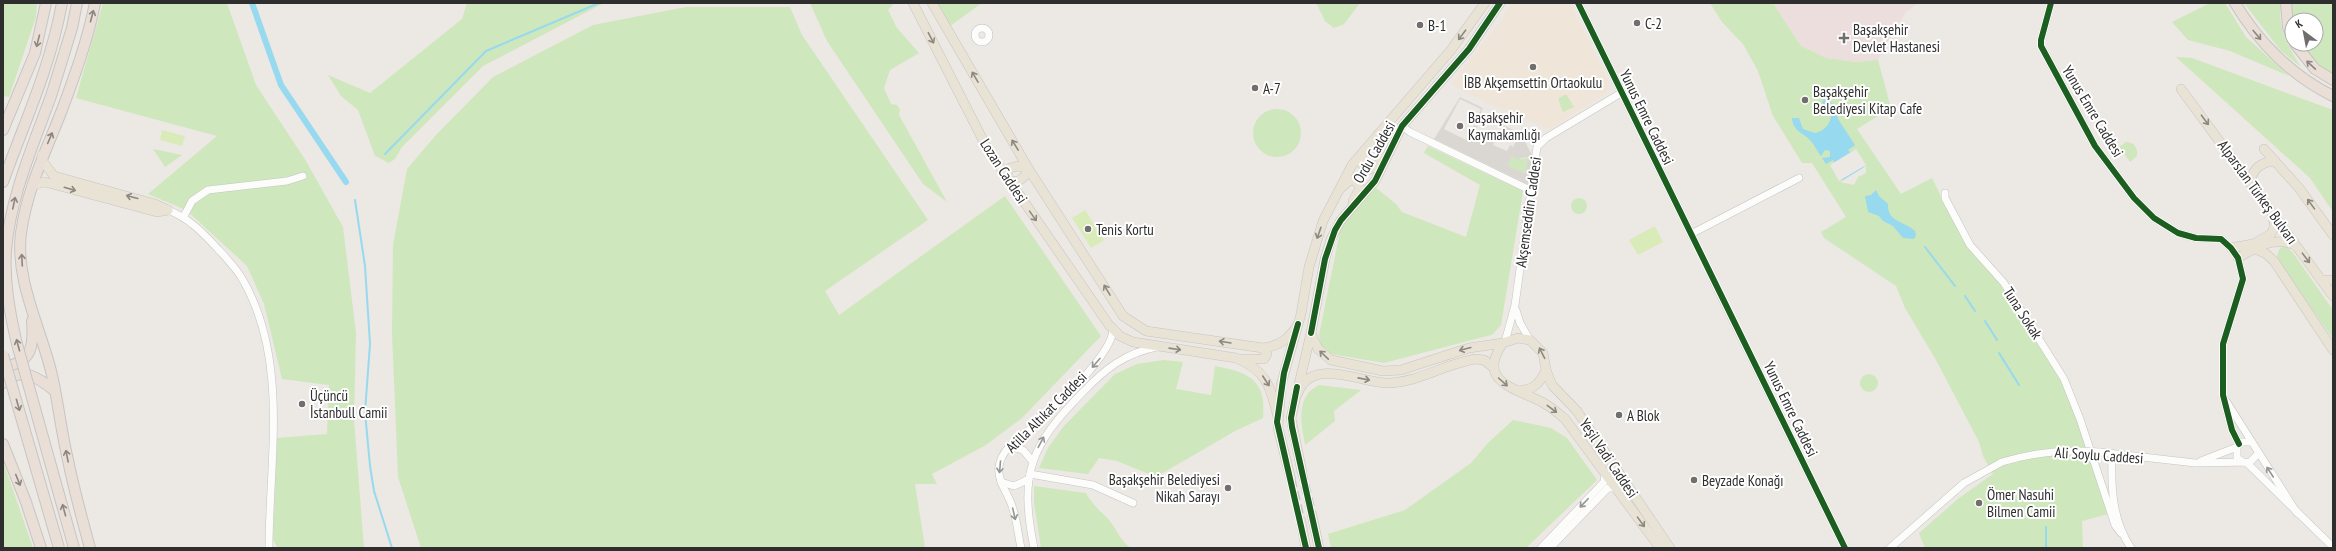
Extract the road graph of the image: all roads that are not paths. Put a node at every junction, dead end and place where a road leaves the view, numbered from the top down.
1 (46, 3) edge
2 (62, 3) edge
3 (77, 3) edge
4 (95, 3) edge
5 (913, 3) edge
6 (932, 3) edge
7 (1485, 3) edge
8 (1500, 3) edge
9 (1578, 3) edge
10 (2051, 3) edge
11 (2235, 3) edge
12 (2301, 52) edge
13 (2333, 80) edge
14 (2181, 90) dead end
15 (1621, 93) junction
16 (2333, 96) edge
17 (1402, 126) junction
18 (3, 130) edge
19 (1376, 136) junction
20 (2264, 150) dead end
21 (42, 155) junction
22 (1387, 155) junction
23 (2274, 161) junction
24 (1028, 168) junction
25 (303, 176) dead end
26 (1799, 178) dead end
27 (1008, 180) junction
28 (2250, 181) junction
29 (3, 182) edge
30 (32, 185) junction
31 (1530, 190) junction
32 (1945, 193) dead end
33 (1333, 197) junction
34 (2270, 209) junction
35 (168, 210) junction
36 (184, 216) junction
37 (1341, 220) junction
38 (1691, 234) junction
39 (2333, 236) edge
40 (2285, 241) junction
41 (1695, 242) tunnel mouth
42 (2254, 246) junction
43 (2297, 246) junction
44 (2231, 248) junction
45 (2238, 258) junction
46 (2274, 261) junction
47 (1713, 280) tunnel mouth
48 (2322, 280) junction
49 (2333, 280) edge
50 (2333, 296) edge
51 (30, 298) junction
52 (1515, 305) junction
53 (1298, 324) junction
54 (1112, 329) junction
55 (1311, 333) junction
56 (1530, 340) junction
57 (1504, 343) junction
58 (1157, 347) junction
59 (1263, 348) junction
60 (2333, 350) edge
61 (3, 355) edge
62 (1236, 358) junction
63 (3, 367) edge
64 (1494, 368) junction
65 (1546, 370) junction
66 (3, 383) edge
67 (55, 391) junction
68 (1518, 391) junction
69 (2223, 395) junction
70 (1292, 409) junction
71 (1278, 417) junction
72 (2252, 442) junction
73 (3, 444) edge
74 (1009, 446) junction
75 (2238, 446) junction
76 (2112, 454) junction
77 (2258, 454) junction
78 (1033, 462) junction
79 (2195, 463) junction
80 (2245, 463) junction
81 (1302, 472) tunnel mouth
82 (1605, 473) junction
83 (1030, 476) junction
84 (1291, 479) tunnel mouth
85 (1001, 482) junction
86 (1616, 488) junction
87 (1134, 503) dead end
88 (2297, 513) junction
89 (1312, 515) tunnel mouth
90 (1301, 521) tunnel mouth
91 (2121, 533) junction
92 (2333, 547) edge
93 (41, 548) edge
94 (59, 548) edge
95 (74, 548) edge
96 (90, 548) edge
97 (269, 548) edge
98 (1020, 548) edge
99 (1034, 548) edge
100 (1306, 548) edge
101 (1319, 548) edge
102 (1541, 548) edge
103 (1550, 548) edge
104 (1660, 548) edge
105 (1670, 548) edge
106 (1845, 548) edge
107 (1890, 548) edge
108 (2131, 548) edge

1 -> 18 highway
2 - 29 highway
95 -> 3 highway, bridge
21 -> 4 highway
5 -> 27 main road, Lozan Caddesi
24 -> 6 main road, Lozan Caddesi
7 -> 19 main road, Ordu Caddesi
8 - 17 main road, Ordu Caddesi
9 - 15 street, Yunus Emre Caddesi
10 - 44 street, Yunus Emre Caddesi
11 -> 16 highway
13 -> 12 highway
14 -> 28 main road, Alparslan Türkeş Bulvarı
15 - 31 street, Akşemseddin Caddesi
15 - 38 street, Yunus Emre Caddesi
17 - 22 main road, Ordu Caddesi
17 - 31 street
19 - 22 main road
19 - 33 main road, Ordu Caddesi
20 - 23 main road, Alparslan Türkeş Bulvarı
21 - 30 highway
35 -> 21 main road
22 - 37 main road, Ordu Caddesi
23 - 28 main road
39 -> 23 main road, Alparslan Türkeş Bulvarı
24 - 27 main road
24 - 27 main road
59 -> 24 main road, Lozan Caddesi
25 - 36 street
26 - 38 street
27 -> 54 main road, Lozan Caddesi
28 - 34 main road, Alparslan Türkeş Bulvarı
30 -> 35 main road
51 -> 30 highway
31 - 52 street, Akşemseddin Caddesi
32 - 91 street, Tuna Sokak
33 - 37 main road
33 -> 53 main road, Ordu Caddesi
34 - 42 main road
34 - 43 main road, Alparslan Türkeş Bulvarı
35 - 36 street
36 - 97 street
37 - 55 main road, Ordu Caddesi
38 - 41 street, Yunus Emre Caddesi
40 - 42 main road
40 - 43 main road
40 - 46 main road
42 - 44 main road
42 - 45 main road
42 - 46 main road
43 -> 48 main road, Alparslan Türkeş Bulvarı
44 - 45 street, Yunus Emre Caddesi
45 - 69 street, Yunus Emre Caddesi
46 - 60 main road
47 - 106 street, Yunus Emre Caddesi
48 - 49 main road
48 - 50 main road, Alparslan Türkeş Bulvarı
51 - 63 highway
51 - 67 highway
52 - 56 street, Akşemseddin Caddesi
52 - 57 street, Akşemseddin Caddesi
53 - 59 main road
53 - 71 main road, Ordu Caddesi
54 - 58 main road, Atilla Altıkat Caddesi
54 -> 74 street, Atilla Altıkat Caddesi
57 -> 55 main road
55 - 70 main road, Ordu Caddesi
56 - 57 main road
65 -> 56 main road, Yeşil Vadi Caddesi
57 - 64 main road
58 -> 62 main road, Atilla Altıkat Caddesi
78 -> 58 street, Atilla Altıkat Caddesi
59 - 62 main road
61 -> 94 highway, bridge
62 -> 71 main road, Atilla Altıkat Caddesi
64 -> 68 main road, Yeşil Vadi Caddesi
70 -> 64 main road
65 - 68 main road
65 - 105 main road, Yeşil Vadi Caddesi
66 - 67 highway
96 -> 67 highway
68 -> 82 main road, Yeşil Vadi Caddesi
69 - 72 street, Yunus Emre Caddesi
69 - 75 street, Yunus Emre Caddesi
70 - 81 main road
71 - 84 main road
72 - 75 street
72 - 77 street, Yunus Emre Caddesi
73 -> 93 highway
74 - 78 street
74 -> 85 street, Atilla Altıkat Caddesi
75 - 79 street, Ali Soylu Caddesi
75 - 80 street, Yunus Emre Caddesi
76 - 79 street, Ali Soylu Caddesi
76 - 91 street
76 - 107 street, Ali Soylu Caddesi, bridge
77 - 80 street
88 -> 77 street, Yunus Emre Caddesi
78 - 83 street, Atilla Altıkat Caddesi
79 - 80 street, Ali Soylu Caddesi
80 - 88 street, Yunus Emre Caddesi
82 - 86 main road, Yeşil Vadi Caddesi
82 -> 102 street
83 - 85 street
83 - 87 street
83 - 99 street, Atilla Altıkat Caddesi
85 -> 98 street, Atilla Altıkat Caddesi
86 - 103 street
86 -> 104 main road, Yeşil Vadi Caddesi
88 - 92 street, Yunus Emre Caddesi
89 - 101 main road
90 - 100 main road
91 - 108 street, Tuna Sokak

